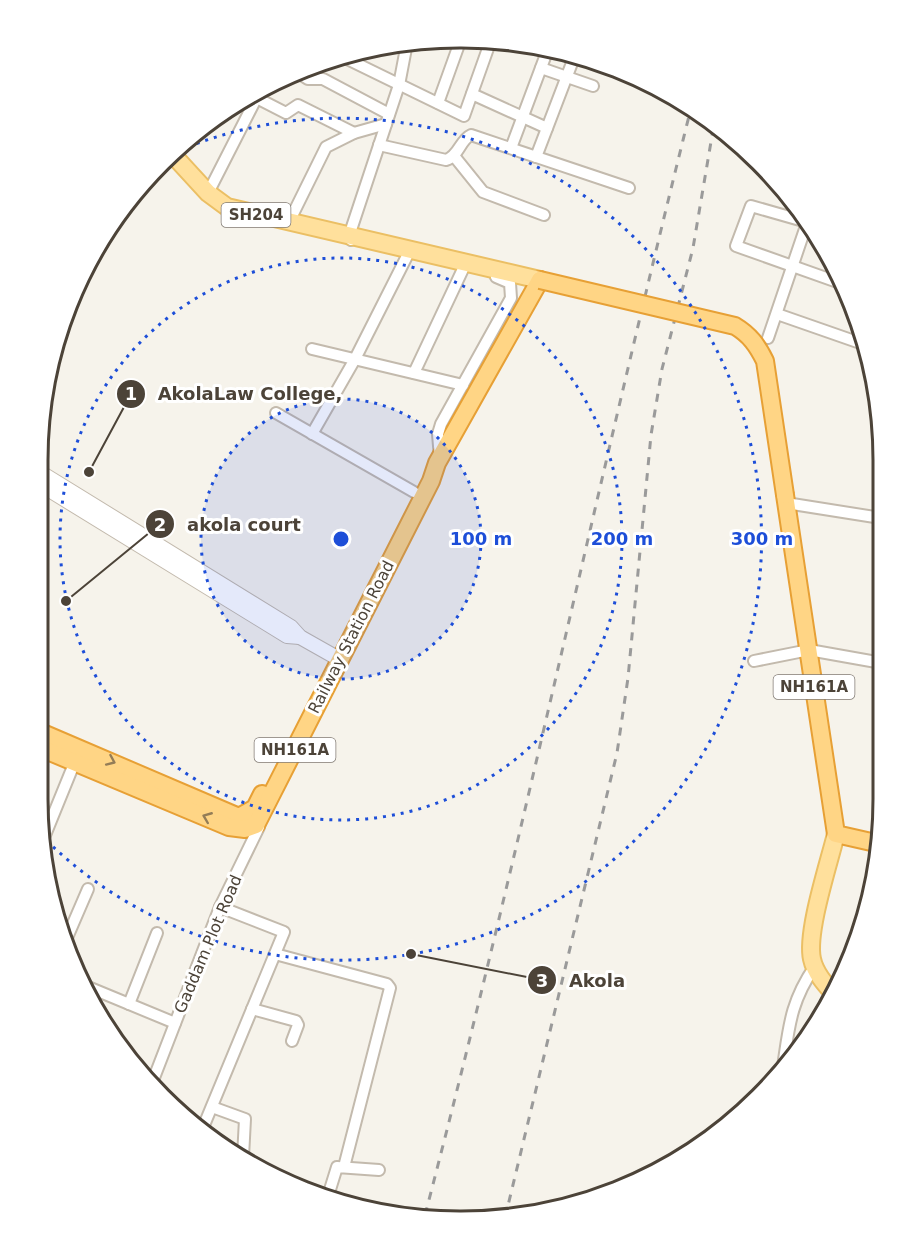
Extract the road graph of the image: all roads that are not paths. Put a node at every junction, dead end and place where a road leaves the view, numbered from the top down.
1 (458, 48) edge
2 (488, 49) edge
3 (405, 52) edge
4 (545, 57) edge
5 (353, 62) edge
6 (572, 63) edge
7 (541, 68) junction
8 (566, 77) junction
9 (306, 78) edge
10 (399, 85) junction
11 (593, 86) dead end
12 (472, 94) junction
13 (263, 98) edge
14 (438, 104) junction
15 (251, 105) edge
16 (464, 116) junction
17 (522, 118) junction
18 (387, 119) junction
19 (547, 128) junction
20 (354, 133) junction
21 (469, 135) junction
22 (379, 145) junction
23 (511, 148) junction
24 (454, 156) junction
25 (536, 157) junction
26 (178, 160) edge
27 (629, 188) dead end
28 (208, 193) junction
29 (544, 215) dead end
30 (795, 219) edge
31 (290, 222) junction
32 (804, 232) edge
33 (353, 237) junction
34 (407, 256) junction
35 (793, 265) junction
36 (463, 269) junction
37 (831, 279) edge
38 (540, 280) junction
39 (777, 314) junction
40 (768, 338) dead end
41 (855, 341) edge
42 (312, 350) dead end
43 (355, 359) junction
44 (414, 373) junction
45 (463, 385) junction
46 (276, 413) dead end
47 (312, 434) junction
48 (438, 461) junction
49 (48, 478) edge
50 (48, 489) edge
51 (414, 492) junction
52 (785, 499) junction
53 (873, 517) edge
54 (182, 565) junction
55 (809, 650) junction
56 (335, 657) junction
57 (754, 661) dead end
58 (873, 661) edge
59 (48, 737) edge
60 (48, 749) edge
61 (77, 755) junction
62 (252, 819) junction
63 (49, 825) edge
64 (836, 834) junction
65 (870, 842) edge
66 (88, 890) dead end
67 (220, 907) junction
68 (70, 931) edge
69 (157, 933) dead end
70 (275, 954) junction
71 (815, 966) junction
72 (827, 986) edge
73 (96, 990) edge
74 (129, 1004) junction
75 (252, 1010) junction
76 (175, 1023) junction
77 (292, 1041) dead end
78 (785, 1053) edge
79 (152, 1073) edge
80 (212, 1107) junction
81 (205, 1123) edge
82 (243, 1149) edge
83 (344, 1167) junction
84 (379, 1170) dead end
85 (330, 1190) edge

1 - 14 street
2 - 12 street
3 - 10 street
4 - 7 street
5 - 10 street
6 - 8 street
7 - 8 street
7 - 17 street
8 - 11 street
8 - 19 street
9 - 18 street
10 - 14 street
10 - 18 street
12 - 16 street
12 - 17 street
13 - 20 street
14 - 16 street
15 - 28 street
16 - 21 street
17 - 19 street
17 - 23 street
18 - 20 street
18 - 22 street
19 - 25 street
20 - 31 street
21 - 23 street
21 - 24 street
22 - 24 street
22 - 33 street
23 - 25 street
24 - 29 street
25 - 27 street
26 - 28 main road, SH204
28 - 31 main road, SH204
30 - 35 street
31 - 33 main road, SH204
32 - 35 street
33 - 34 street
33 - 38 main road, SH204
34 - 36 street
34 - 43 street
35 - 37 street
35 - 39 street
36 - 44 street
36 - 45 street
38 - 48 highway, Railway Station Road / NH161A
38 - 52 highway, NH161A, bridge
39 - 40 street
39 - 41 street
42 - 43 street
43 - 44 street
43 - 47 street
44 - 45 street
45 - 48 street
46 - 47 street
47 - 51 street
48 - 51 highway, Railway Station Road / NH161A
48 - 56 highway, Railway Station Road / NH161A
49 - 54 street
50 - 54 street
51 - 56 highway, Railway Station Road / NH161A
52 - 53 street
52 - 55 highway, NH161A
54 - 56 street
55 - 57 street
55 - 58 street
55 - 64 highway, NH161A
56 - 62 highway, Railway Station Road / NH161A
59 - 61 highway
60 - 61 highway
61 - 62 highway
61 - 63 street
62 - 67 street, Gaddam Plot Road
64 - 65 highway
64 - 71 main road
66 - 68 street
67 - 70 street
67 - 76 street, Gaddam Plot Road
69 - 74 street
70 - 75 street
70 - 83 street
71 - 72 main road
71 - 78 street
73 - 74 street
74 - 76 street
75 - 77 street
75 - 80 street
76 - 79 street, Gaddam Plot Road
80 - 81 street
80 - 82 street
83 - 84 street
83 - 85 street

